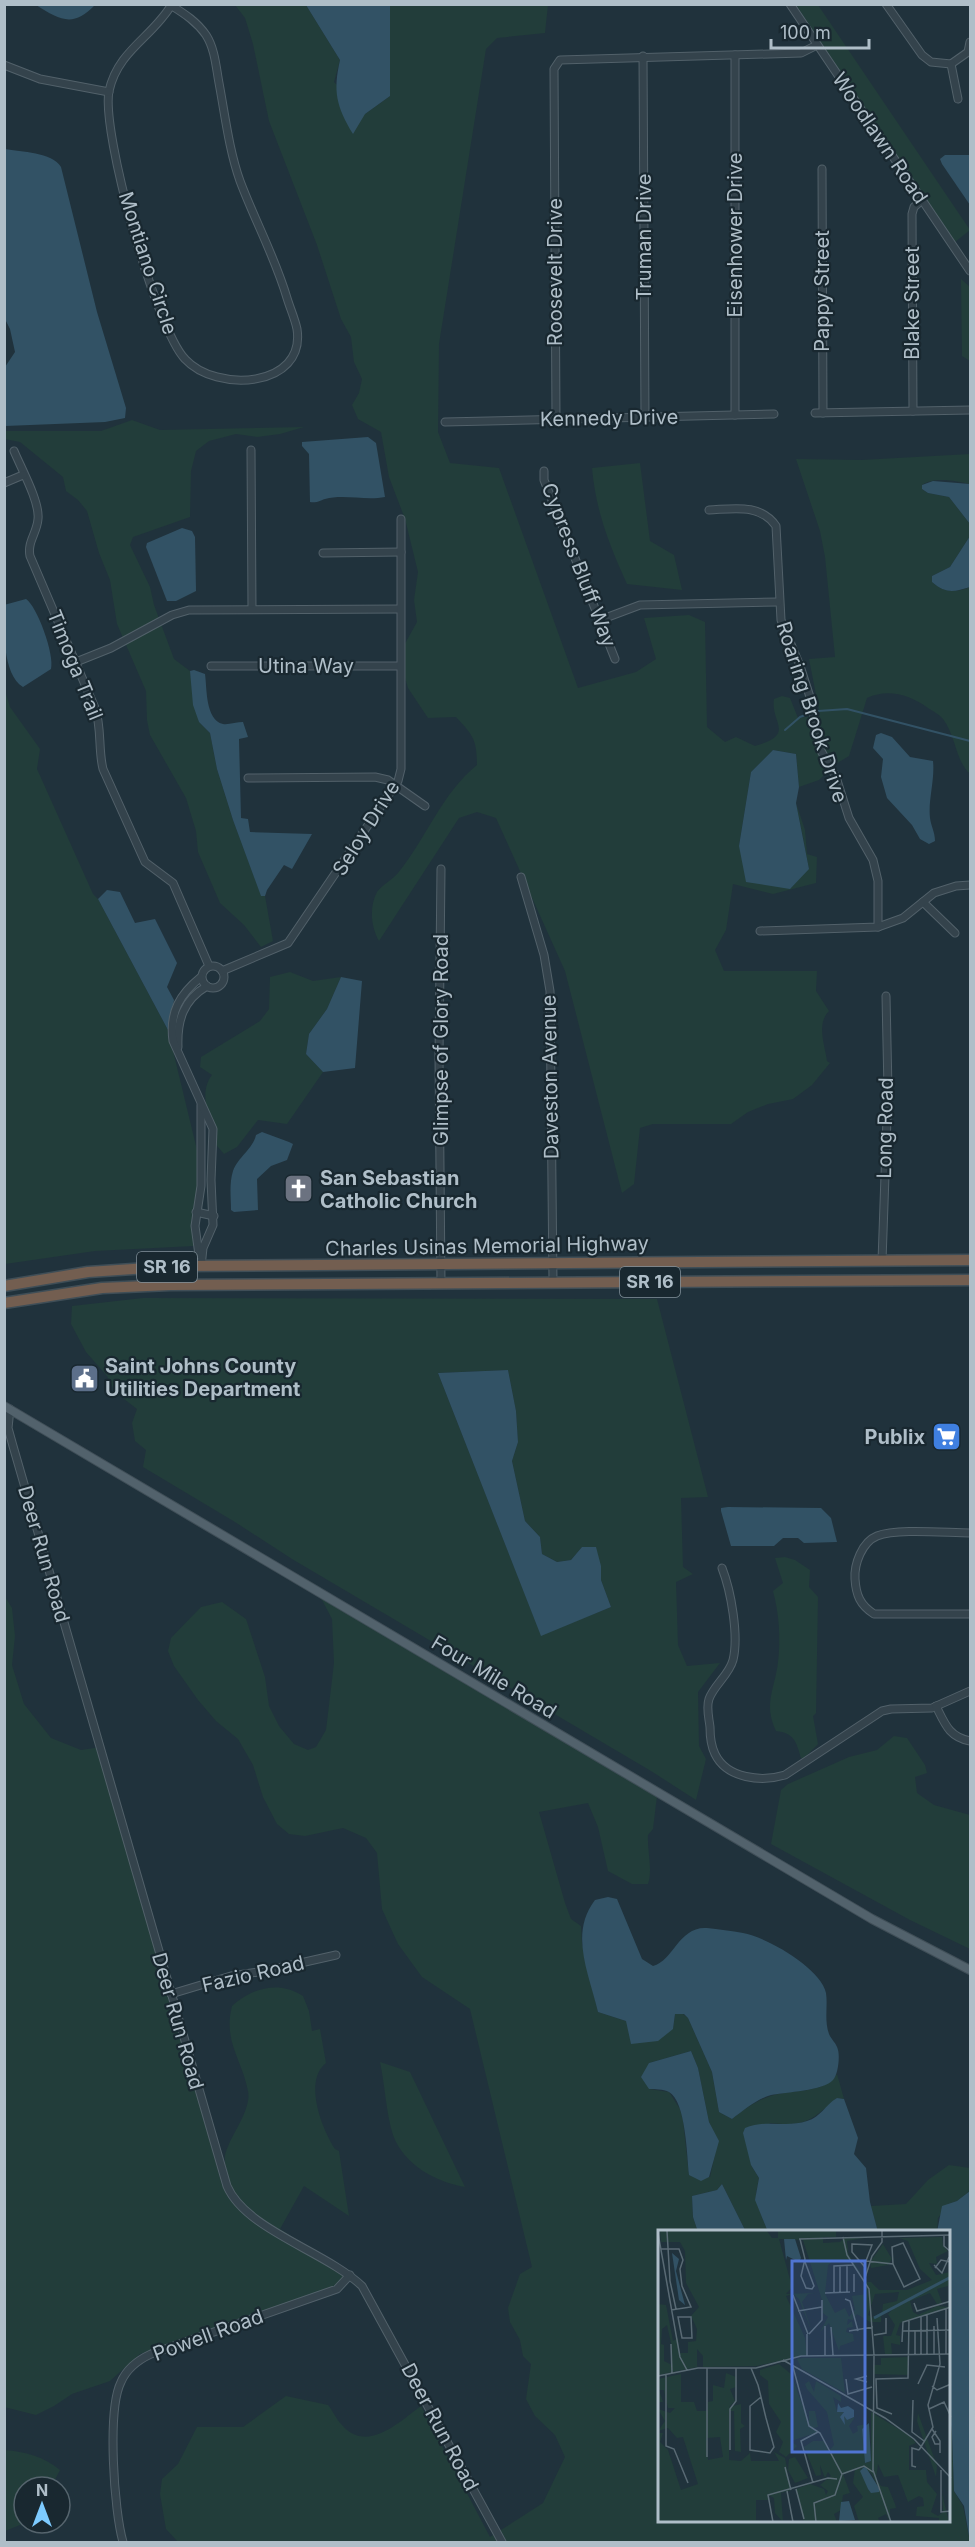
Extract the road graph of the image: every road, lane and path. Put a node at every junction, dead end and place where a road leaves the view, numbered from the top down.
1 (790, 4) edge
2 (886, 4) edge
3 (172, 5) edge
4 (970, 42) edge
5 (817, 45) junction
6 (735, 55) junction
7 (643, 56) junction
8 (951, 64) junction
9 (4, 65) edge
10 (109, 92) junction
11 (958, 99) dead end
12 (822, 169) dead end
13 (922, 200) junction
14 (968, 260) edge
15 (970, 271) edge
16 (970, 410) edge
17 (913, 411) junction
18 (774, 414) dead end
19 (735, 415) junction
20 (645, 417) junction
21 (556, 419) junction
22 (445, 422) dead end
23 (251, 450) dead end
24 (14, 451) dead end
25 (544, 471) dead end
26 (23, 475) junction
27 (4, 483) edge
28 (709, 510) dead end
29 (401, 519) dead end
30 (401, 552) junction
31 (323, 553) dead end
32 (778, 602) junction
33 (252, 609) junction
34 (400, 609) junction
35 (600, 620) junction
36 (615, 659) dead end
37 (75, 662) junction
38 (212, 666) dead end
39 (400, 666) junction
40 (248, 778) dead end
41 (396, 785) junction
42 (425, 806) dead end
43 (441, 869) dead end
44 (521, 877) dead end
45 (970, 885) edge
46 (923, 903) junction
47 (878, 927) junction
48 (760, 930) dead end
49 (955, 933) dead end
50 (209, 966) junction
51 (222, 970) junction
52 (201, 977) junction
53 (207, 986) junction
54 (886, 996) dead end
55 (178, 1053) junction
56 (201, 1101) junction
57 (196, 1212) junction
58 (214, 1216) junction
59 (970, 1260) edge
60 (882, 1261) junction
61 (552, 1263) junction
62 (441, 1265) junction
63 (201, 1267) junction
64 (970, 1280) edge
65 (553, 1282) junction
66 (441, 1283) junction
67 (4, 1286) edge
68 (102, 1288) junction
69 (4, 1303) edge
70 (7, 1407) edge
71 (970, 1533) edge
72 (722, 1568) dead end
73 (970, 1614) edge
74 (970, 1691) edge
75 (936, 1706) junction
76 (970, 1741) edge
77 (336, 1955) dead end
78 (970, 1970) edge
79 (171, 1994) junction
80 (350, 2275) junction
81 (123, 2542) edge
82 (502, 2542) edge

1 - 5 street, Woodlawn Road
2 - 8 street
3 - 10 street, Montiano Circle
3 - 10 street, Montiano Circle
4 - 8 street
5 - 6 street
5 - 13 street, Woodlawn Road
6 - 7 street
6 - 19 street, Eisenhower Drive
7 - 20 street, Truman Drive
7 - 21 street, Roosevelt Drive
8 - 11 street
9 - 10 street
12 - 17 street, Pappy Street
13 - 14 street, Woodlawn Road
13 - 17 street, Blake Street
14 - 15 street, Woodlawn Road
16 - 17 street
18 - 19 street, Kennedy Drive
19 - 20 street, Kennedy Drive
20 - 21 street, Kennedy Drive
21 - 22 street, Kennedy Drive
23 - 33 street
24 - 26 street, Timoga Trail
25 - 35 street, Cypress Bluff Way
26 - 27 street
26 - 37 street, Timoga Trail
28 - 32 street, Roaring Brook Drive
29 - 30 street, Seloy Drive
30 - 31 street
30 - 34 street, Seloy Drive
32 - 35 street
32 - 47 street, Roaring Brook Drive
33 - 34 street
33 - 37 street
34 - 39 street, Seloy Drive
35 - 36 street, Cypress Bluff Way
37 - 50 street, Timoga Trail
38 - 39 street, Utina Way
39 - 41 street, Seloy Drive
40 - 41 street
41 - 42 street
41 - 51 street, Seloy Drive
43 - 62 street, Glimpse of Glory Road
44 - 61 street, Daveston Avenue
45 - 46 street
46 - 47 street
46 - 49 street
47 - 48 street
50 - 51 street
50 - 52 street
51 - 53 street, Seloy Drive
52 - 53 street
52 - 55 street
53 - 55 street, Seloy Drive
54 - 60 street, Long Road
55 - 56 street
56 - 57 street
56 - 58 street
57 - 58 street
57 - 63 street
58 - 63 street
59 - 60 highway, Charles Usinas Memorial Highway / SR 16
60 - 61 highway, Charles Usinas Memorial Highway / SR 16
61 - 62 highway, Charles Usinas Memorial Highway / SR 16
61 - 65 street, Daveston Avenue
62 - 63 highway, Charles Usinas Memorial Highway / SR 16
62 - 66 street, Glimpse of Glory Road
63 - 67 highway, Charles Usinas Memorial Highway / SR 16
63 - 68 highway
64 - 65 highway, Charles Usinas Memorial Highway / SR 16
65 - 66 highway, Charles Usinas Memorial Highway / SR 16
66 - 68 highway, Charles Usinas Memorial Highway / SR 16
68 - 69 highway, Charles Usinas Memorial Highway / SR 16
70 - 78 main road, Four Mile Road
70 - 79 street, Deer Run Road
71 - 73 street
72 - 75 street
74 - 75 street
75 - 76 street
77 - 79 street, Fazio Road
79 - 80 street, Deer Run Road
80 - 81 street, Powell Road
80 - 82 street, Deer Run Road

